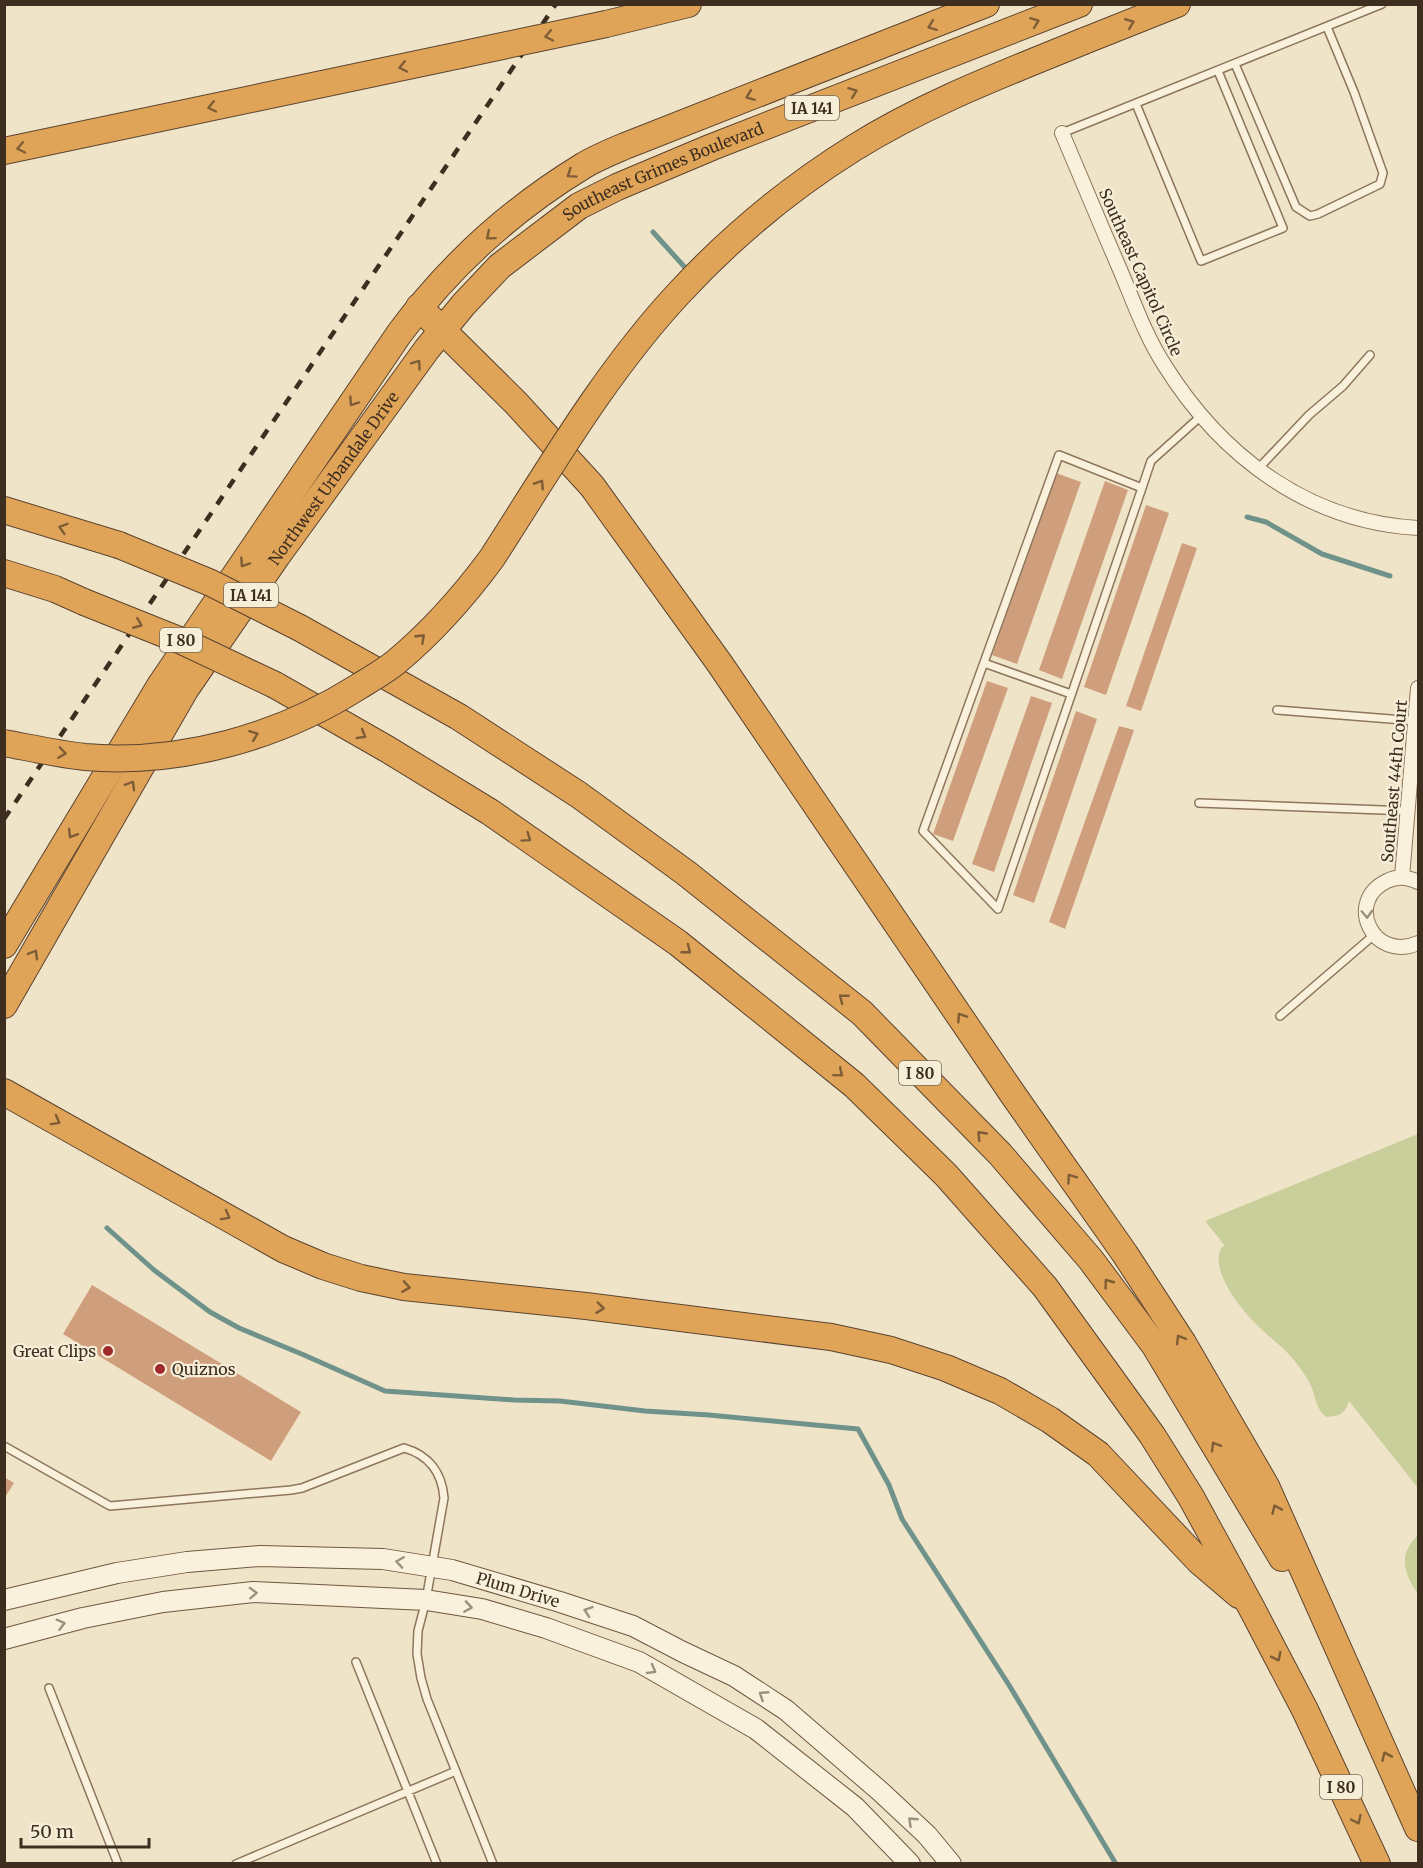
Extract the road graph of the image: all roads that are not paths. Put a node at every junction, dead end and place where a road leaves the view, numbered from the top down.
1 (688, 4) edge
2 (986, 4) edge
3 (1079, 4) edge
4 (1177, 4) edge
5 (1382, 4) edge
6 (1327, 27) junction
7 (1235, 64) junction
8 (1218, 71) junction
9 (1136, 104) junction
10 (1062, 134) joint
11 (4, 151) edge
12 (535, 198) joint
13 (551, 226) joint
14 (419, 307) junction
15 (442, 330) junction
16 (1370, 355) dead end
17 (1201, 416) junction
18 (1257, 470) junction
19 (1142, 488) junction
20 (4, 510) edge
21 (1419, 528) edge
22 (4, 573) edge
23 (984, 663) junction
24 (1419, 688) edge
25 (1071, 694) junction
26 (1277, 710) dead end
27 (1416, 721) junction
28 (4, 743) edge
29 (1414, 790) edge
30 (1199, 803) dead end
31 (1409, 811) junction
32 (1402, 877) junction
33 (1419, 882) edge
34 (1374, 936) junction
35 (1419, 943) edge
36 (4, 945) edge
37 (4, 1005) edge
38 (1280, 1017) dead end
39 (4, 1092) edge
40 (4, 1446) edge
41 (432, 1566) junction
42 (4, 1600) edge
43 (426, 1600) junction
44 (1250, 1605) junction
45 (4, 1639) edge
46 (356, 1662) dead end
47 (49, 1688) dead end
48 (1360, 1697) junction
49 (456, 1772) junction
50 (408, 1791) junction
51 (1419, 1828) edge
52 (118, 1863) edge
53 (236, 1863) edge
54 (437, 1863) edge
55 (493, 1863) edge
56 (910, 1863) edge
57 (951, 1863) edge
58 (1377, 1863) edge

1 -> 11 highway, bridge
2 -> 12 highway, Southeast Grimes Boulevard / IA 141
13 -> 3 highway, Southeast Grimes Boulevard / IA 141
28 -> 4 highway, bridge
5 - 6 lane
6 - 7 lane
6 - 7 lane
7 - 8 lane
8 - 9 lane
8 - 9 lane
9 - 10 lane
10 - 17 street, Southeast Capitol Circle
12 -> 14 highway, Northwest Urbandale Drive / IA 141
13 - 15 highway, Northwest Urbandale Drive / IA 141
14 - 15 highway
14 -> 36 highway, Northwest Urbandale Drive / IA 141
37 -> 15 highway, Northwest Urbandale Drive / IA 141
48 -> 15 highway
16 - 18 lane
17 - 18 street, Southeast Capitol Circle
17 - 19 lane
18 - 21 street, Southeast Capitol Circle
19 - 23 lane
19 - 25 lane
48 -> 20 highway, I 80, bridge
22 -> 44 highway, I 80, bridge
23 - 25 lane
23 - 25 lane
24 - 27 street, Southeast 44th Court
26 - 27 lane
27 - 29 street, Southeast 44th Court
29 - 31 street, Southeast 44th Court
30 - 31 lane
31 - 32 street, Southeast 44th Court
32 - 33 street, Southeast 44th Court
32 -> 34 street, Southeast 44th Court
34 - 35 street
34 - 38 lane
39 -> 44 highway
40 - 41 lane
41 -> 42 street, Plum Drive
41 - 43 lane
57 -> 41 street, Plum Drive
45 -> 43 street, Plum Drive
43 - 49 lane
43 -> 56 street, Plum Drive
44 -> 58 highway, I 80
46 - 50 lane
47 - 52 lane
51 -> 48 highway, I 80
49 - 50 lane
49 - 55 lane
50 - 53 lane
50 - 54 lane

